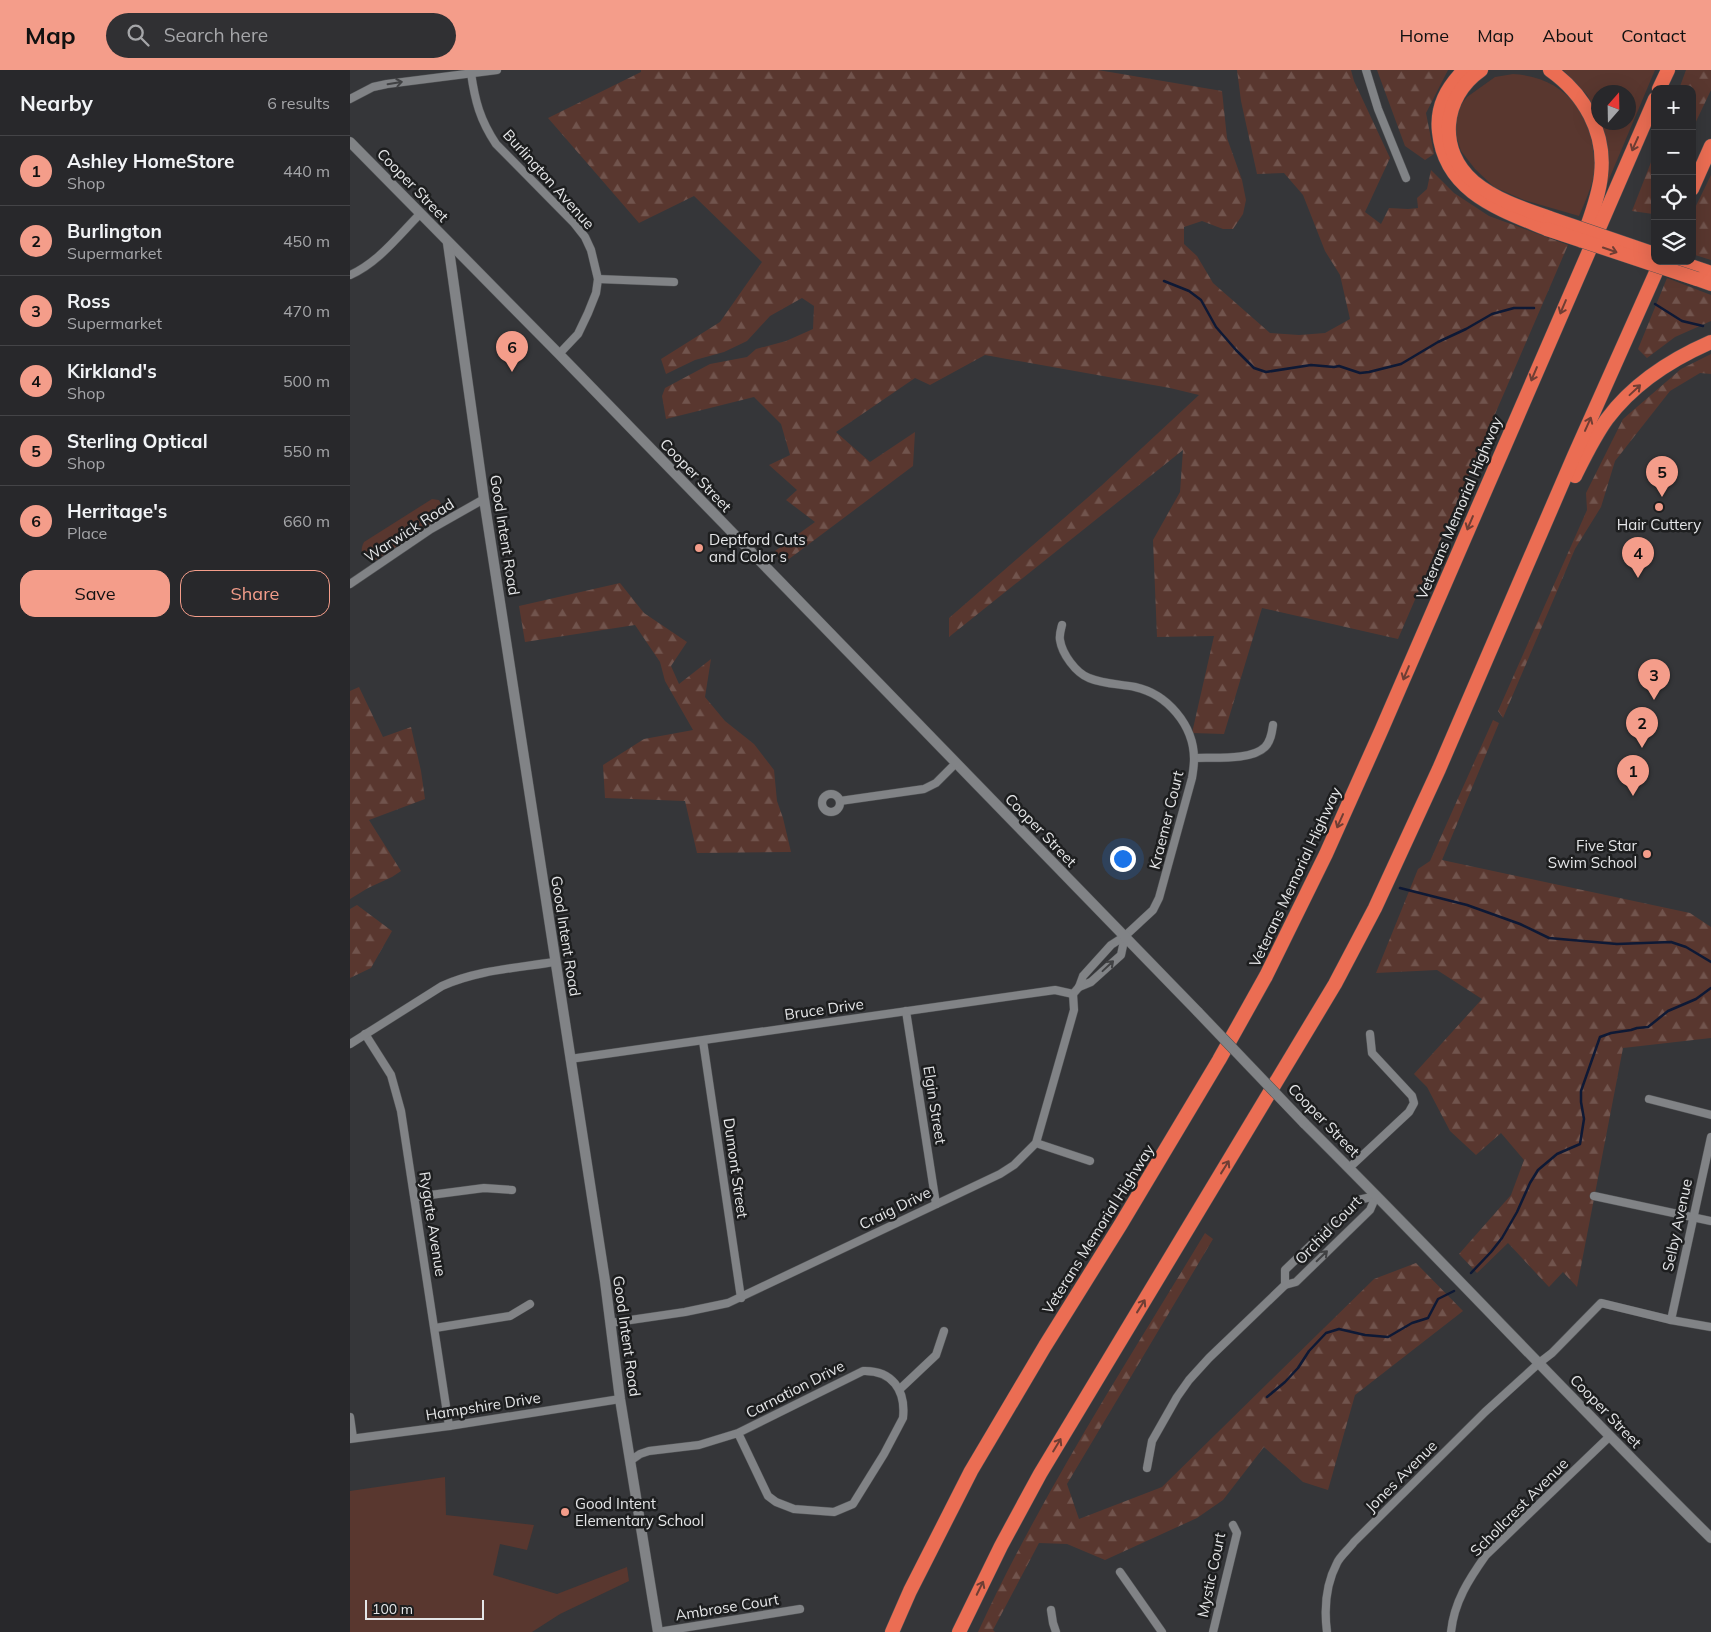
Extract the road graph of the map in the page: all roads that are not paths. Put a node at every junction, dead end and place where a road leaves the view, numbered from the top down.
1 (497, 70) edge
2 (1366, 70) edge
3 (1464, 70) edge
4 (1481, 70) edge
5 (1550, 70) edge
6 (1668, 70) edge
7 (471, 73) junction
8 (1661, 85) edge
9 (350, 99) edge
10 (1651, 108) edge
11 (350, 142) edge
12 (1711, 146) edge
13 (1406, 178) dead end
14 (1696, 179) edge
15 (420, 214) junction
16 (1549, 224) junction
17 (448, 243) junction
18 (1651, 253) edge
19 (1659, 265) edge
20 (1684, 265) edge
21 (1703, 274) edge
22 (350, 275) edge
23 (598, 279) junction
24 (674, 282) dead end
25 (1711, 284) edge
26 (1573, 285) junction
27 (1711, 342) edge
28 (559, 354) junction
29 (484, 499) junction
30 (350, 584) edge
31 (1514, 597) junction
32 (1062, 624) dead end
33 (1273, 725) dead end
34 (1194, 758) junction
35 (956, 764) junction
36 (840, 801) dead end
37 (1126, 936) junction
38 (554, 962) junction
39 (1078, 987) junction
40 (1073, 994) junction
41 (906, 1011) junction
42 (365, 1034) junction
43 (1370, 1034) dead end
44 (703, 1041) junction
45 (350, 1044) edge
46 (570, 1059) junction
47 (1649, 1099) dead end
48 (1711, 1115) edge
49 (1711, 1137) edge
50 (1036, 1143) junction
51 (1090, 1161) dead end
52 (1349, 1168) junction
53 (512, 1190) dead end
54 (415, 1196) junction
55 (1376, 1196) junction
56 (1594, 1196) dead end
57 (936, 1204) junction
58 (1693, 1217) junction
59 (1711, 1221) edge
60 (1285, 1285) junction
61 (741, 1298) junction
62 (530, 1304) dead end
63 (1671, 1320) junction
64 (610, 1323) junction
65 (1711, 1327) edge
66 (435, 1328) junction
67 (944, 1332) dead end
68 (1539, 1362) junction
69 (900, 1389) junction
70 (620, 1399) junction
71 (350, 1417) edge
72 (449, 1426) junction
73 (738, 1433) junction
74 (1609, 1437) junction
75 (352, 1438) edge
76 (630, 1461) junction
77 (1147, 1468) dead end
78 (1233, 1525) dead end
79 (1711, 1538) edge
80 (1120, 1572) dead end
81 (800, 1609) dead end
82 (1051, 1610) dead end
83 (658, 1632) edge
84 (892, 1632) edge
85 (959, 1632) edge
86 (1056, 1632) edge
87 (1162, 1632) edge
88 (1213, 1632) edge
89 (1327, 1632) edge
90 (1451, 1632) edge

1 - 7 street
2 - 13 street
3 - 16 highway
4 - 16 highway
5 - 26 highway
6 - 8 highway
9 -> 7 street
7 - 23 street, Burlington Avenue
10 -> 26 highway, Veterans Memorial Highway
11 - 15 main road, Cooper Street
12 - 14 highway
15 - 17 main road, Cooper Street
15 - 22 street
16 - 18 highway, bridge
16 -> 21 highway, bridge
17 - 28 main road, Cooper Street
17 - 29 main road, Good Intent Road
31 -> 19 highway
20 - 21 highway
21 - 25 highway
23 - 24 street
23 - 28 street, Burlington Avenue
26 -> 84 highway, Veterans Memorial Highway
31 -> 27 highway
28 - 35 main road, Cooper Street
29 - 30 street, Warwick Road
29 - 38 main road, Good Intent Road
85 -> 31 highway
32 - 34 street, Kraemer Court
33 - 34 street
34 - 37 street, Kraemer Court
35 - 36 street
35 - 37 main road, Cooper Street
37 - 39 street
39 -> 37 street
37 - 52 main road, Cooper Street, bridge
38 - 42 street
38 - 46 main road, Good Intent Road
39 - 40 street
40 - 41 street, Bruce Drive
40 - 50 street, Craig Drive
41 - 44 street, Bruce Drive
41 - 57 street, Elgin Street
42 - 45 street
42 - 54 street, Rygate Avenue
43 - 52 street
44 - 46 street, Bruce Drive
44 - 61 street, Dumont Street
46 - 64 main road, Good Intent Road
47 - 48 street
49 - 58 street, Selby Avenue
50 - 51 street
50 - 57 street, Craig Drive
52 - 55 main road, Cooper Street
53 - 54 street
54 - 66 street, Rygate Avenue
60 -> 55 street, Orchid Court
55 - 60 street, Orchid Court
55 - 68 main road, Cooper Street
56 - 58 street
57 - 61 street, Craig Drive
58 - 59 street
58 - 63 street, Selby Avenue
60 - 77 street, Orchid Court
61 - 64 street, Craig Drive
62 - 66 street
63 - 65 street
63 - 68 street, Jones Avenue
64 - 70 main road, Good Intent Road
66 - 72 street, Rygate Avenue
67 - 69 street
68 - 74 main road, Cooper Street
68 - 89 street, Jones Avenue
69 - 73 street, Carnation Drive
69 - 73 street, Carnation Drive
70 - 72 street, Hampshire Drive
70 - 76 main road, Good Intent Road
71 - 75 street
72 - 75 street, Hampshire Drive
73 - 76 street, Carnation Drive
74 - 79 main road, Cooper Street
74 - 90 street, Schollcrest Avenue
76 - 83 main road, Good Intent Road
78 - 88 street, Mystic Court
80 - 87 street
81 - 83 street, Ambrose Court
82 - 86 street

